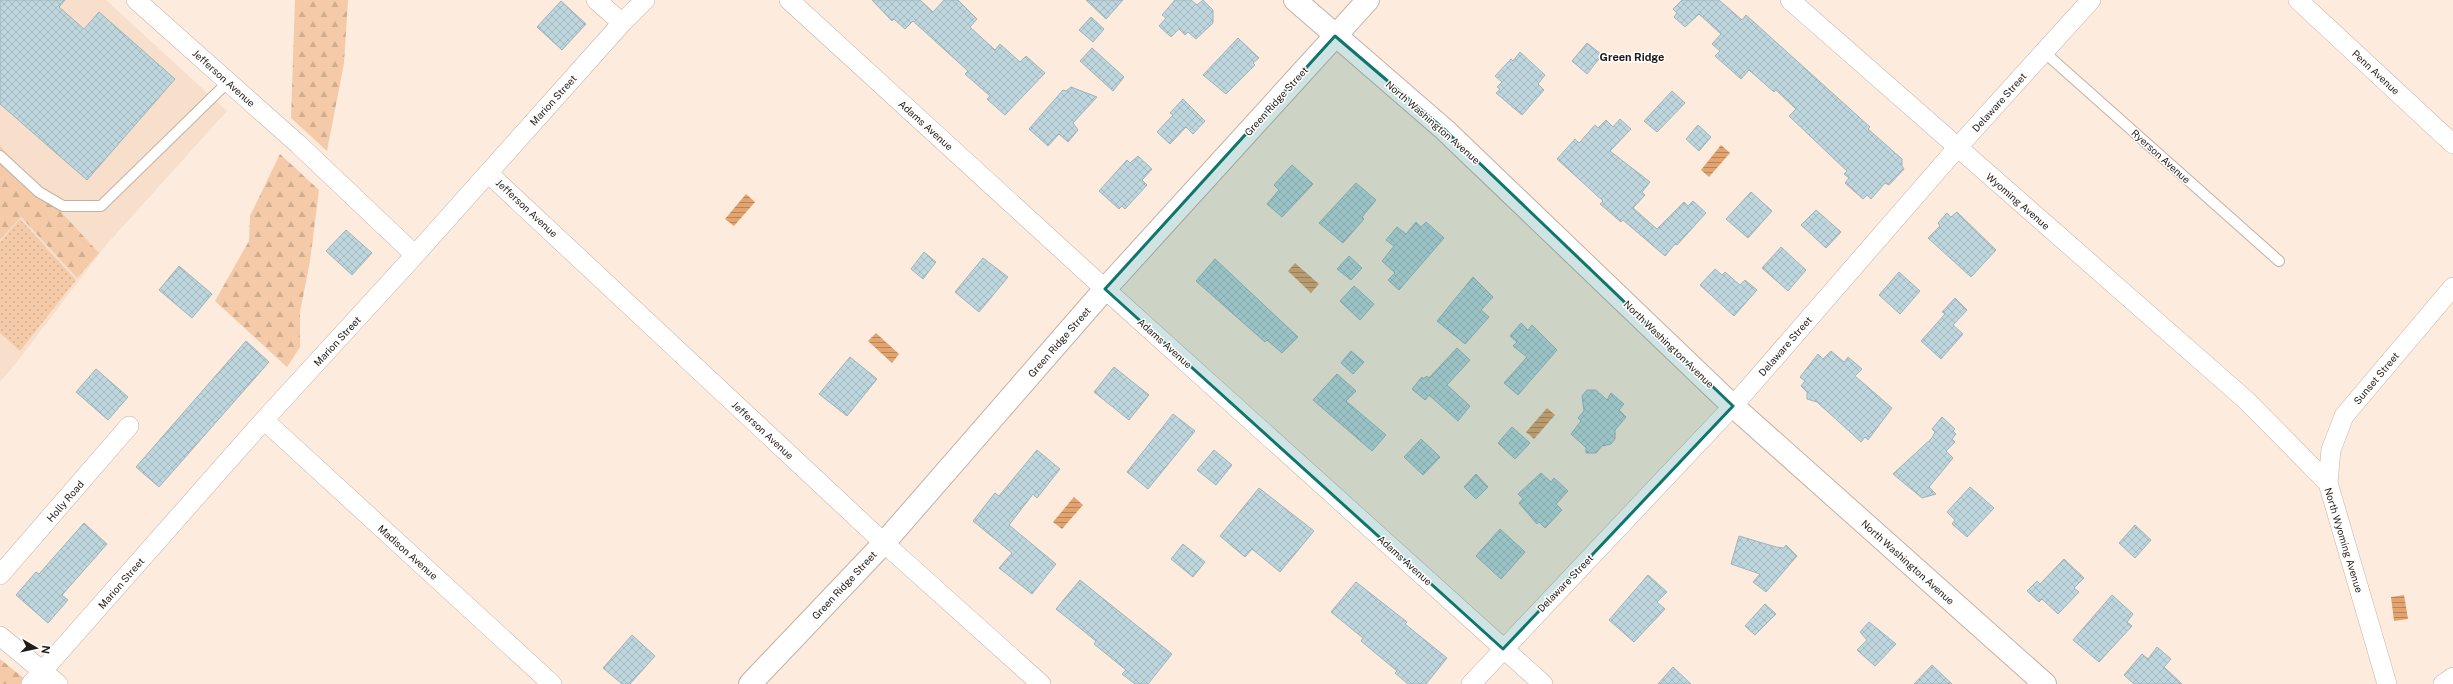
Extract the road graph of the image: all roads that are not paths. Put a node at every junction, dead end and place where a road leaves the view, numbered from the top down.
1 (136, 0) edge
2 (596, 0) edge
3 (645, 0) edge
4 (789, 0) edge
5 (1295, 0) edge
6 (1368, 0) edge
7 (1790, 0) edge
8 (2091, 0) edge
9 (2298, 0) edge
10 (622, 23) junction
11 (1335, 36) junction
12 (2044, 52) junction
13 (228, 82) junction
14 (2453, 144) edge
15 (1957, 148) junction
16 (0, 156) edge
17 (488, 172) junction
18 (415, 255) junction
19 (2279, 261) dead end
20 (2453, 287) edge
21 (1105, 289) junction
22 (2247, 401) joint
23 (1733, 406) junction
24 (264, 420) junction
25 (129, 426) dead end
26 (2328, 483) junction
27 (884, 543) junction
28 (0, 575) edge
29 (0, 636) edge
30 (1503, 649) junction
31 (44, 670) junction
32 (2453, 677) edge
33 (30, 684) edge
34 (58, 684) edge
35 (552, 684) edge
36 (750, 684) edge
37 (1041, 684) edge
38 (1472, 684) edge
39 (1543, 684) edge
40 (2045, 684) edge
41 (2386, 684) edge
42 (2443, 684) edge

1 - 13 street, Jefferson Avenue
2 - 10 street
3 - 10 street, Marion Street
4 - 21 street, Adams Avenue
5 - 11 street, North Washington Avenue
6 - 11 street, Green Ridge Street
7 - 15 street, Wyoming Avenue
8 - 12 street, Delaware Street
9 - 14 street, Penn Avenue
10 - 17 street, Marion Street
11 - 21 street, Green Ridge Street
11 - 23 street, North Washington Avenue
12 - 15 street, Delaware Street
12 - 19 lane, Ryerson Avenue
13 - 16 lane
13 - 18 street, Jefferson Avenue
15 - 22 street, Wyoming Avenue
15 - 23 street, Delaware Street
17 - 18 street, Marion Street
17 - 27 street, Jefferson Avenue
18 - 24 street, Marion Street
20 - 26 street, Sunset Street
21 - 27 street, Green Ridge Street
21 - 30 street, Adams Avenue
22 - 26 street, North Wyoming Avenue
23 - 30 street, Delaware Street
23 - 40 street, North Washington Avenue
24 - 31 street, Marion Street
24 - 35 street, Madison Avenue
25 - 28 street, Holly Road
26 - 41 street, North Wyoming Avenue
27 - 36 street, Green Ridge Street
27 - 37 street, Jefferson Avenue
29 - 31 street
30 - 38 street, Delaware Street
30 - 39 street, Adams Avenue
31 - 33 street, Marion Street
31 - 34 street
32 - 42 street

